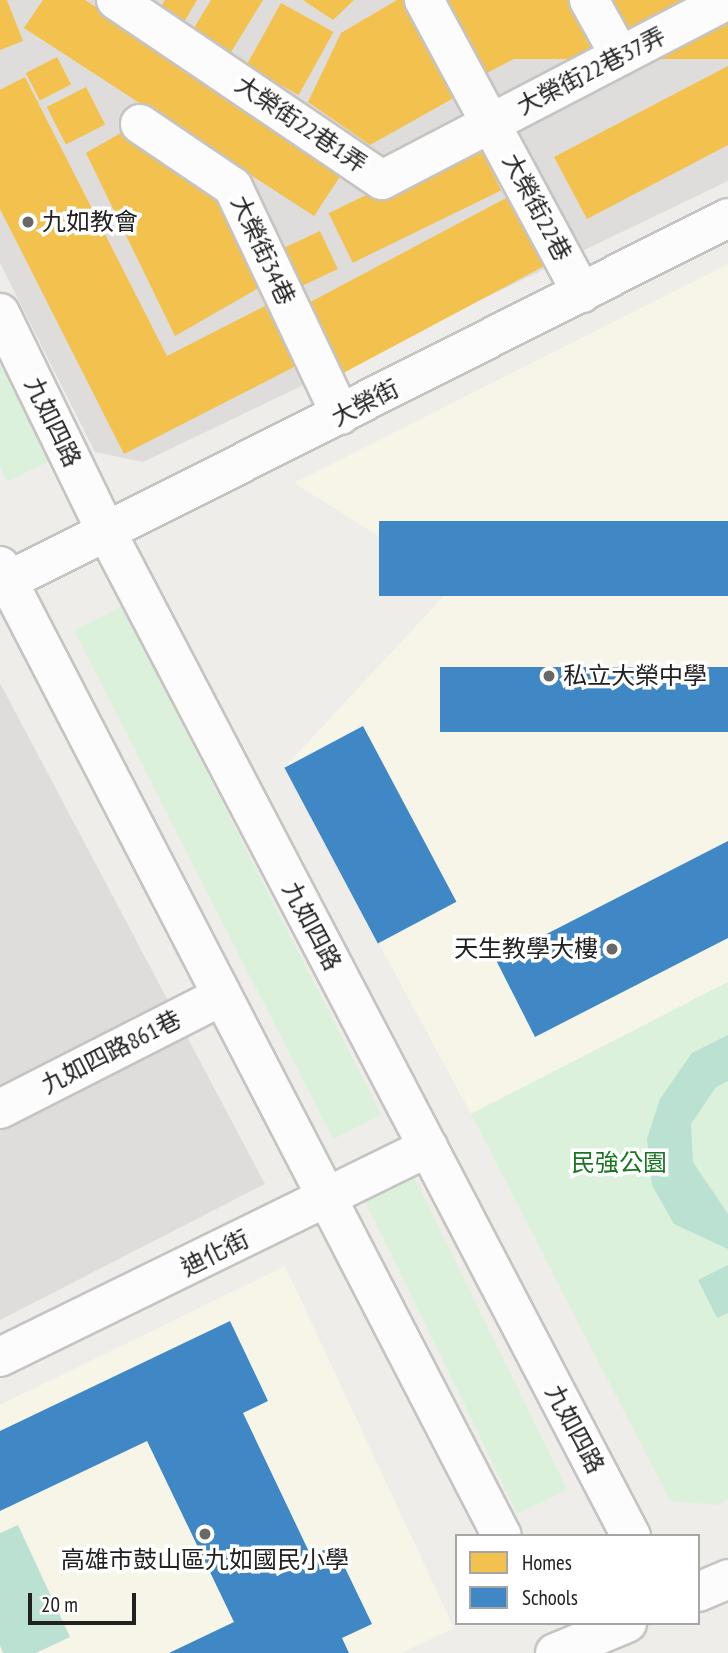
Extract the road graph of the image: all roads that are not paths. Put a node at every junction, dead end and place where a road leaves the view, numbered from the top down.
1 (116, 0) edge
2 (424, 0) edge
3 (589, 0) edge
4 (728, 0) edge
5 (620, 56) junction
6 (492, 122) junction
7 (139, 124) dead end
8 (728, 218) edge
9 (583, 293) junction
10 (0, 313) edge
11 (341, 415) junction
12 (106, 531) junction
13 (3, 577) edge
14 (222, 996) junction
15 (0, 1109) edge
16 (428, 1147) junction
17 (327, 1199) junction
18 (0, 1356) edge
19 (501, 1534) edge
20 (630, 1534) edge
21 (728, 1579) edge
22 (700, 1591) edge
23 (617, 1630) edge
24 (555, 1653) edge

1 - 6 street, 大榮街22巷1弄
2 - 6 street, 大榮街22巷
3 - 5 street
4 - 5 street, 大榮街22巷37弄
5 - 6 street, 大榮街22巷37弄
6 - 9 street, 大榮街22巷
7 - 11 street, 大榮街34巷
8 - 9 street, 大榮街
9 - 11 street, 大榮街
10 - 12 street, 九如四路
11 - 12 street, 大榮街
12 - 13 street, 大榮街
12 - 16 street, 九如四路
13 - 14 street
14 - 15 street, 九如四路861巷
14 - 17 street
16 - 17 street, 迪化街
16 - 20 street, 九如四路
17 - 18 street, 迪化街
17 - 19 street
21 - 22 street
23 - 24 street

